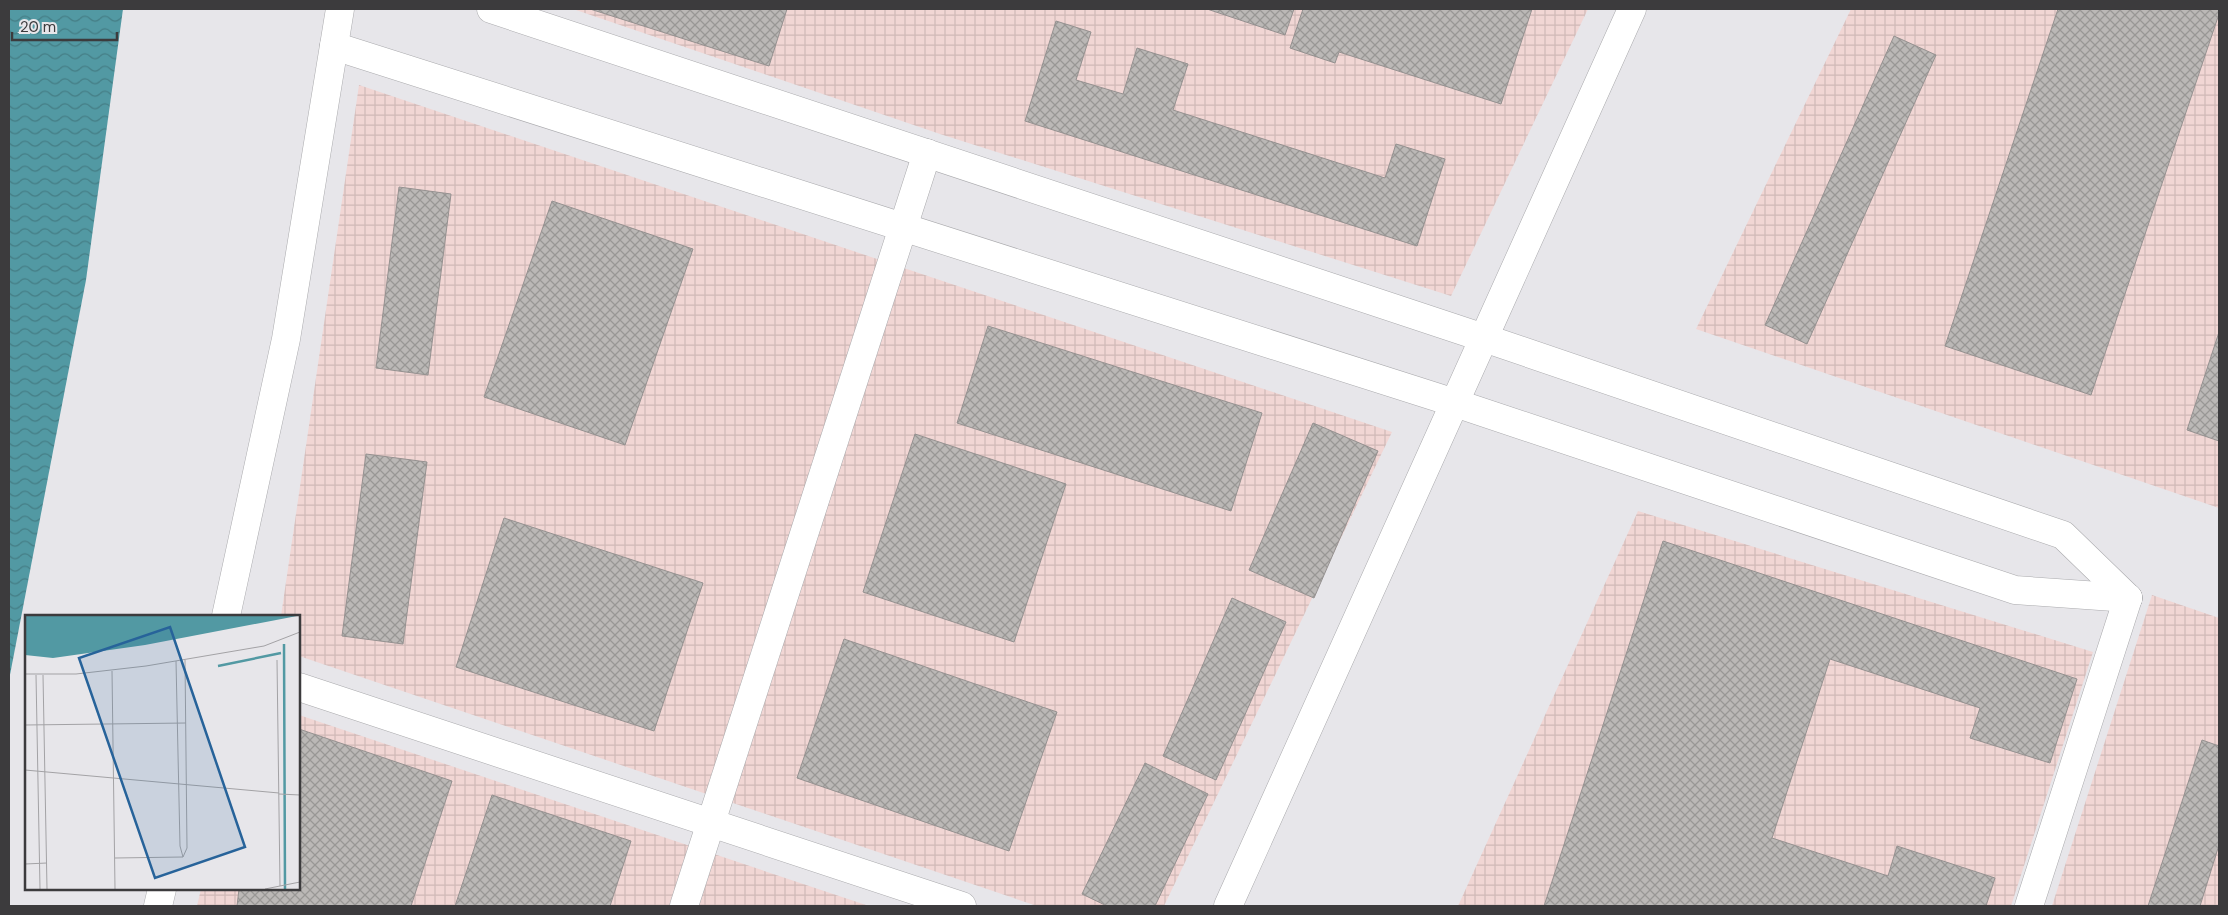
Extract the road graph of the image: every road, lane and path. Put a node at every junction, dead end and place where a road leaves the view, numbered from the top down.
1 (340, 9) edge
2 (491, 9) edge
3 (1632, 9) edge
4 (334, 46) junction
5 (927, 153) junction
6 (903, 228) junction
7 (1484, 338) junction
8 (1455, 403) junction
9 (2128, 598) junction
10 (226, 615) edge
11 (300, 687) edge
12 (712, 823) junction
13 (162, 890) edge
14 (158, 906) edge
15 (684, 906) edge
16 (962, 906) edge
17 (1228, 906) edge
18 (2028, 906) edge

1 - 4 street
2 - 5 street
3 - 7 street
4 - 6 street
4 - 10 street
5 - 6 street
5 - 7 street
6 - 8 street
6 - 12 street
7 - 8 street
7 - 9 street
8 - 9 street
8 - 17 street
9 - 18 street
11 - 12 street
12 - 15 street
12 - 16 street
13 - 14 street

